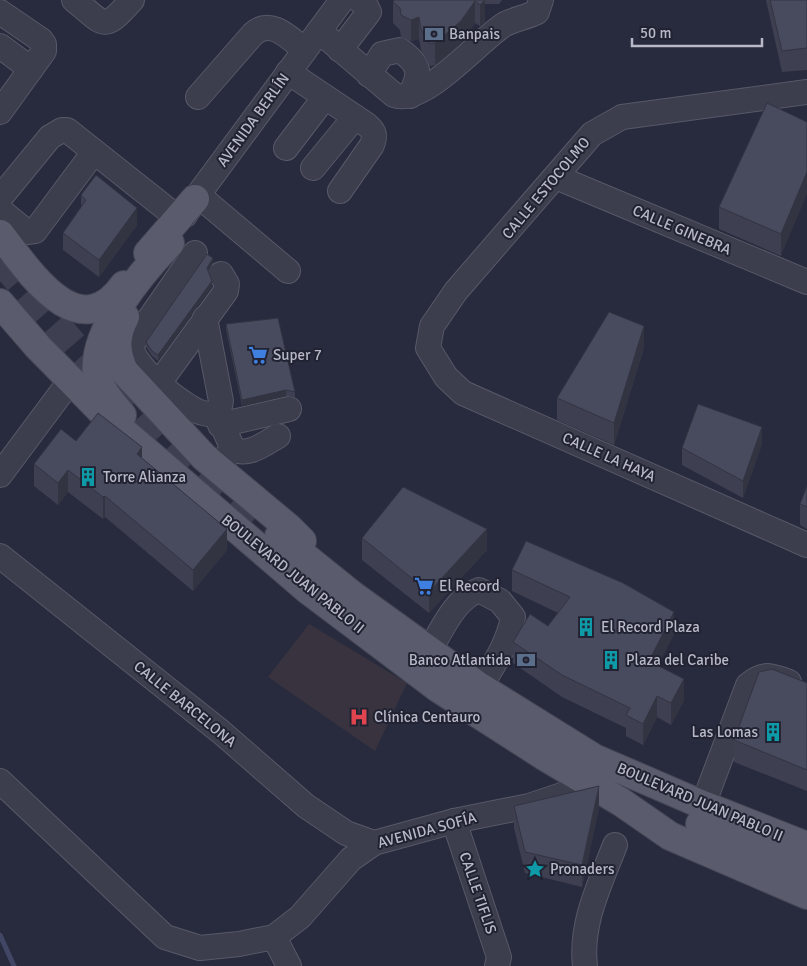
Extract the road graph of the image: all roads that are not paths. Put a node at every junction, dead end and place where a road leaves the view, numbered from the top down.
1 (132, 0) edge
2 (342, 0) edge
3 (359, 0) edge
4 (541, 0) edge
5 (82, 2) edge
6 (0, 12) edge
7 (312, 41) junction
8 (0, 46) edge
9 (340, 50) junction
10 (32, 69) junction
11 (288, 72) junction
12 (369, 74) junction
13 (807, 92) edge
14 (410, 96) junction
15 (198, 97) dead end
16 (325, 97) junction
17 (2, 104) edge
18 (355, 117) junction
19 (286, 148) dead end
20 (94, 152) junction
21 (314, 168) dead end
22 (556, 177) junction
23 (340, 191) dead end
24 (0, 198) edge
25 (0, 210) edge
26 (183, 217) junction
27 (0, 234) edge
28 (207, 263) junction
29 (288, 271) dead end
30 (807, 282) edge
31 (0, 303) edge
32 (206, 309) junction
33 (172, 310) edge
34 (137, 318) junction
35 (428, 348) joint
36 (70, 381) junction
37 (159, 383) junction
38 (289, 409) dead end
39 (219, 420) junction
40 (278, 436) dead end
41 (225, 459) junction
42 (0, 475) edge
43 (279, 536) tunnel mouth
44 (807, 545) edge
45 (0, 556) edge
46 (350, 594) junction
47 (429, 651) junction
48 (399, 659) junction
49 (480, 688) junction
50 (806, 688) edge
51 (594, 758) junction
52 (0, 781) edge
53 (592, 785) junction
54 (621, 802) junction
55 (702, 805) junction
56 (454, 821) junction
57 (374, 843) junction
58 (615, 845) dead end
59 (807, 846) edge
60 (807, 869) edge
61 (807, 878) edge
62 (807, 895) edge
63 (274, 936) junction
64 (289, 966) edge
65 (497, 966) edge
66 (585, 966) edge

1 - 5 street
2 - 7 street, AVENIDA BERLÍN
3 - 9 street
4 - 14 street
6 - 10 street
7 - 9 street
7 - 11 street, AVENIDA BERLÍN
7 - 15 street
8 - 10 street
9 - 12 street
10 - 17 street
11 - 16 street
11 - 26 street, AVENIDA BERLÍN
12 - 14 street
12 - 14 street
13 - 22 street, CALLE ESTOCOLMO
16 - 18 street
16 - 19 street
18 - 21 street
18 - 23 street
20 - 24 street
20 - 25 street
20 - 26 street
22 - 30 street, CALLE GINEBRA
22 - 35 street, CALLE ESTOCOLMO
26 - 27 main road
26 - 28 street
26 - 29 street
26 - 34 main road
26 - 48 main road
28 - 32 street
28 - 34 street
31 - 36 main road, BOULEVARD JUAN PABLO II
32 - 37 street
32 - 39 street
33 - 34 street
34 - 37 street
34 - 41 main road
35 - 44 street, CALLE LA HAYA
36 - 42 street
36 - 48 main road, BOULEVARD JUAN PABLO II
37 - 39 street
38 - 39 street
39 - 41 street
40 - 41 street
41 - 46 main road
43 - 46 main road, BOULEVARD JUAN PABLO II
45 - 57 street, CALLE BARCELONA
46 - 47 main road, BOULEVARD JUAN PABLO II
47 - 49 main road, BOULEVARD JUAN PABLO II
47 - 49 street
48 - 53 main road, BOULEVARD JUAN PABLO II
49 - 51 main road, BOULEVARD JUAN PABLO II
50 - 55 street
51 - 55 main road, BOULEVARD JUAN PABLO II
51 - 60 main road, BOULEVARD JUAN PABLO II
52 - 63 street, AVENIDA SOFÍA
53 - 54 main road, BOULEVARD JUAN PABLO II
53 - 56 street, AVENIDA SOFÍA
54 - 61 main road, BOULEVARD JUAN PABLO II
54 - 62 main road, BOULEVARD JUAN PABLO II
55 - 59 main road, BOULEVARD JUAN PABLO II
56 - 57 street, AVENIDA SOFÍA
56 - 65 street, CALLE TIFLIS
57 - 63 street, AVENIDA SOFÍA
58 - 66 street
63 - 64 street

